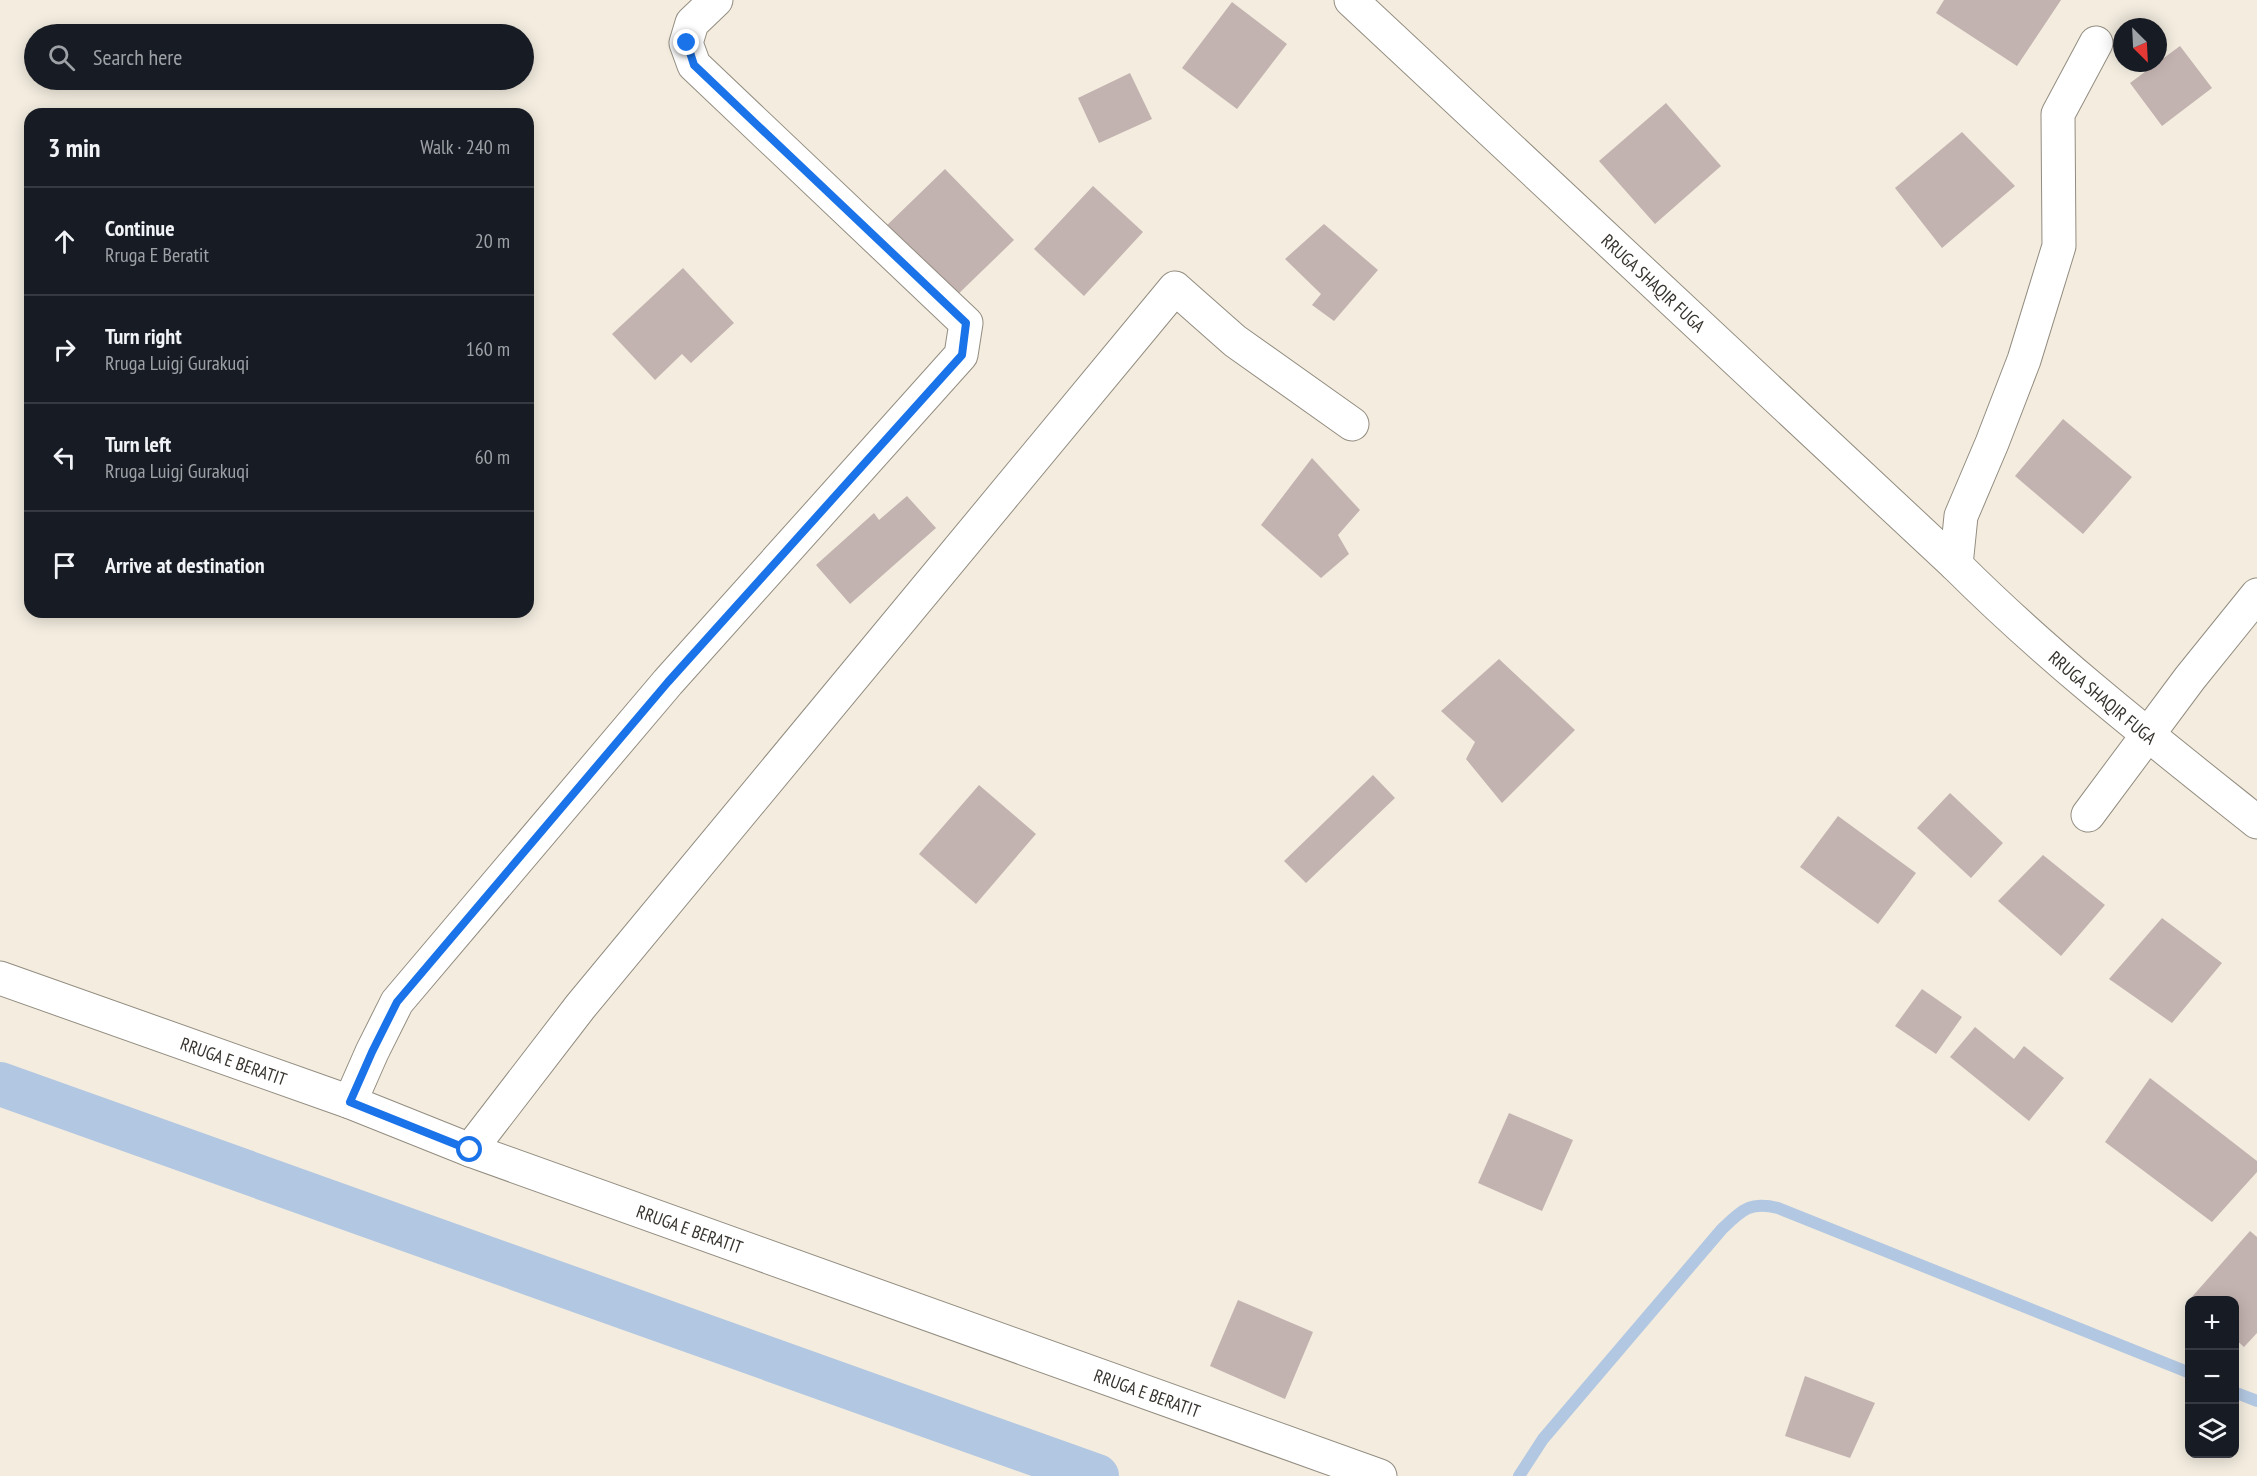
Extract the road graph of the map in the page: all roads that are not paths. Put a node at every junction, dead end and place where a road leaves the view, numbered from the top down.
1 (716, 0) edge
2 (1351, 0) edge
3 (2096, 43) dead end
4 (1352, 424) dead end
5 (1956, 565) junction
6 (2257, 595) edge
7 (2148, 735) junction
8 (2088, 815) dead end
9 (2257, 822) edge
10 (0, 978) edge
11 (350, 1102) junction
12 (470, 1150) junction
13 (1380, 1476) edge

1 - 11 street
2 - 5 street, RRUGA SHAQIR FUGA
3 - 5 street
4 - 12 street
5 - 7 street, RRUGA SHAQIR FUGA
6 - 7 street
7 - 8 street
7 - 9 street, RRUGA SHAQIR FUGA
10 - 11 street, RRUGA E BERATIT
11 - 12 street, RRUGA E BERATIT
12 - 13 street, RRUGA E BERATIT

